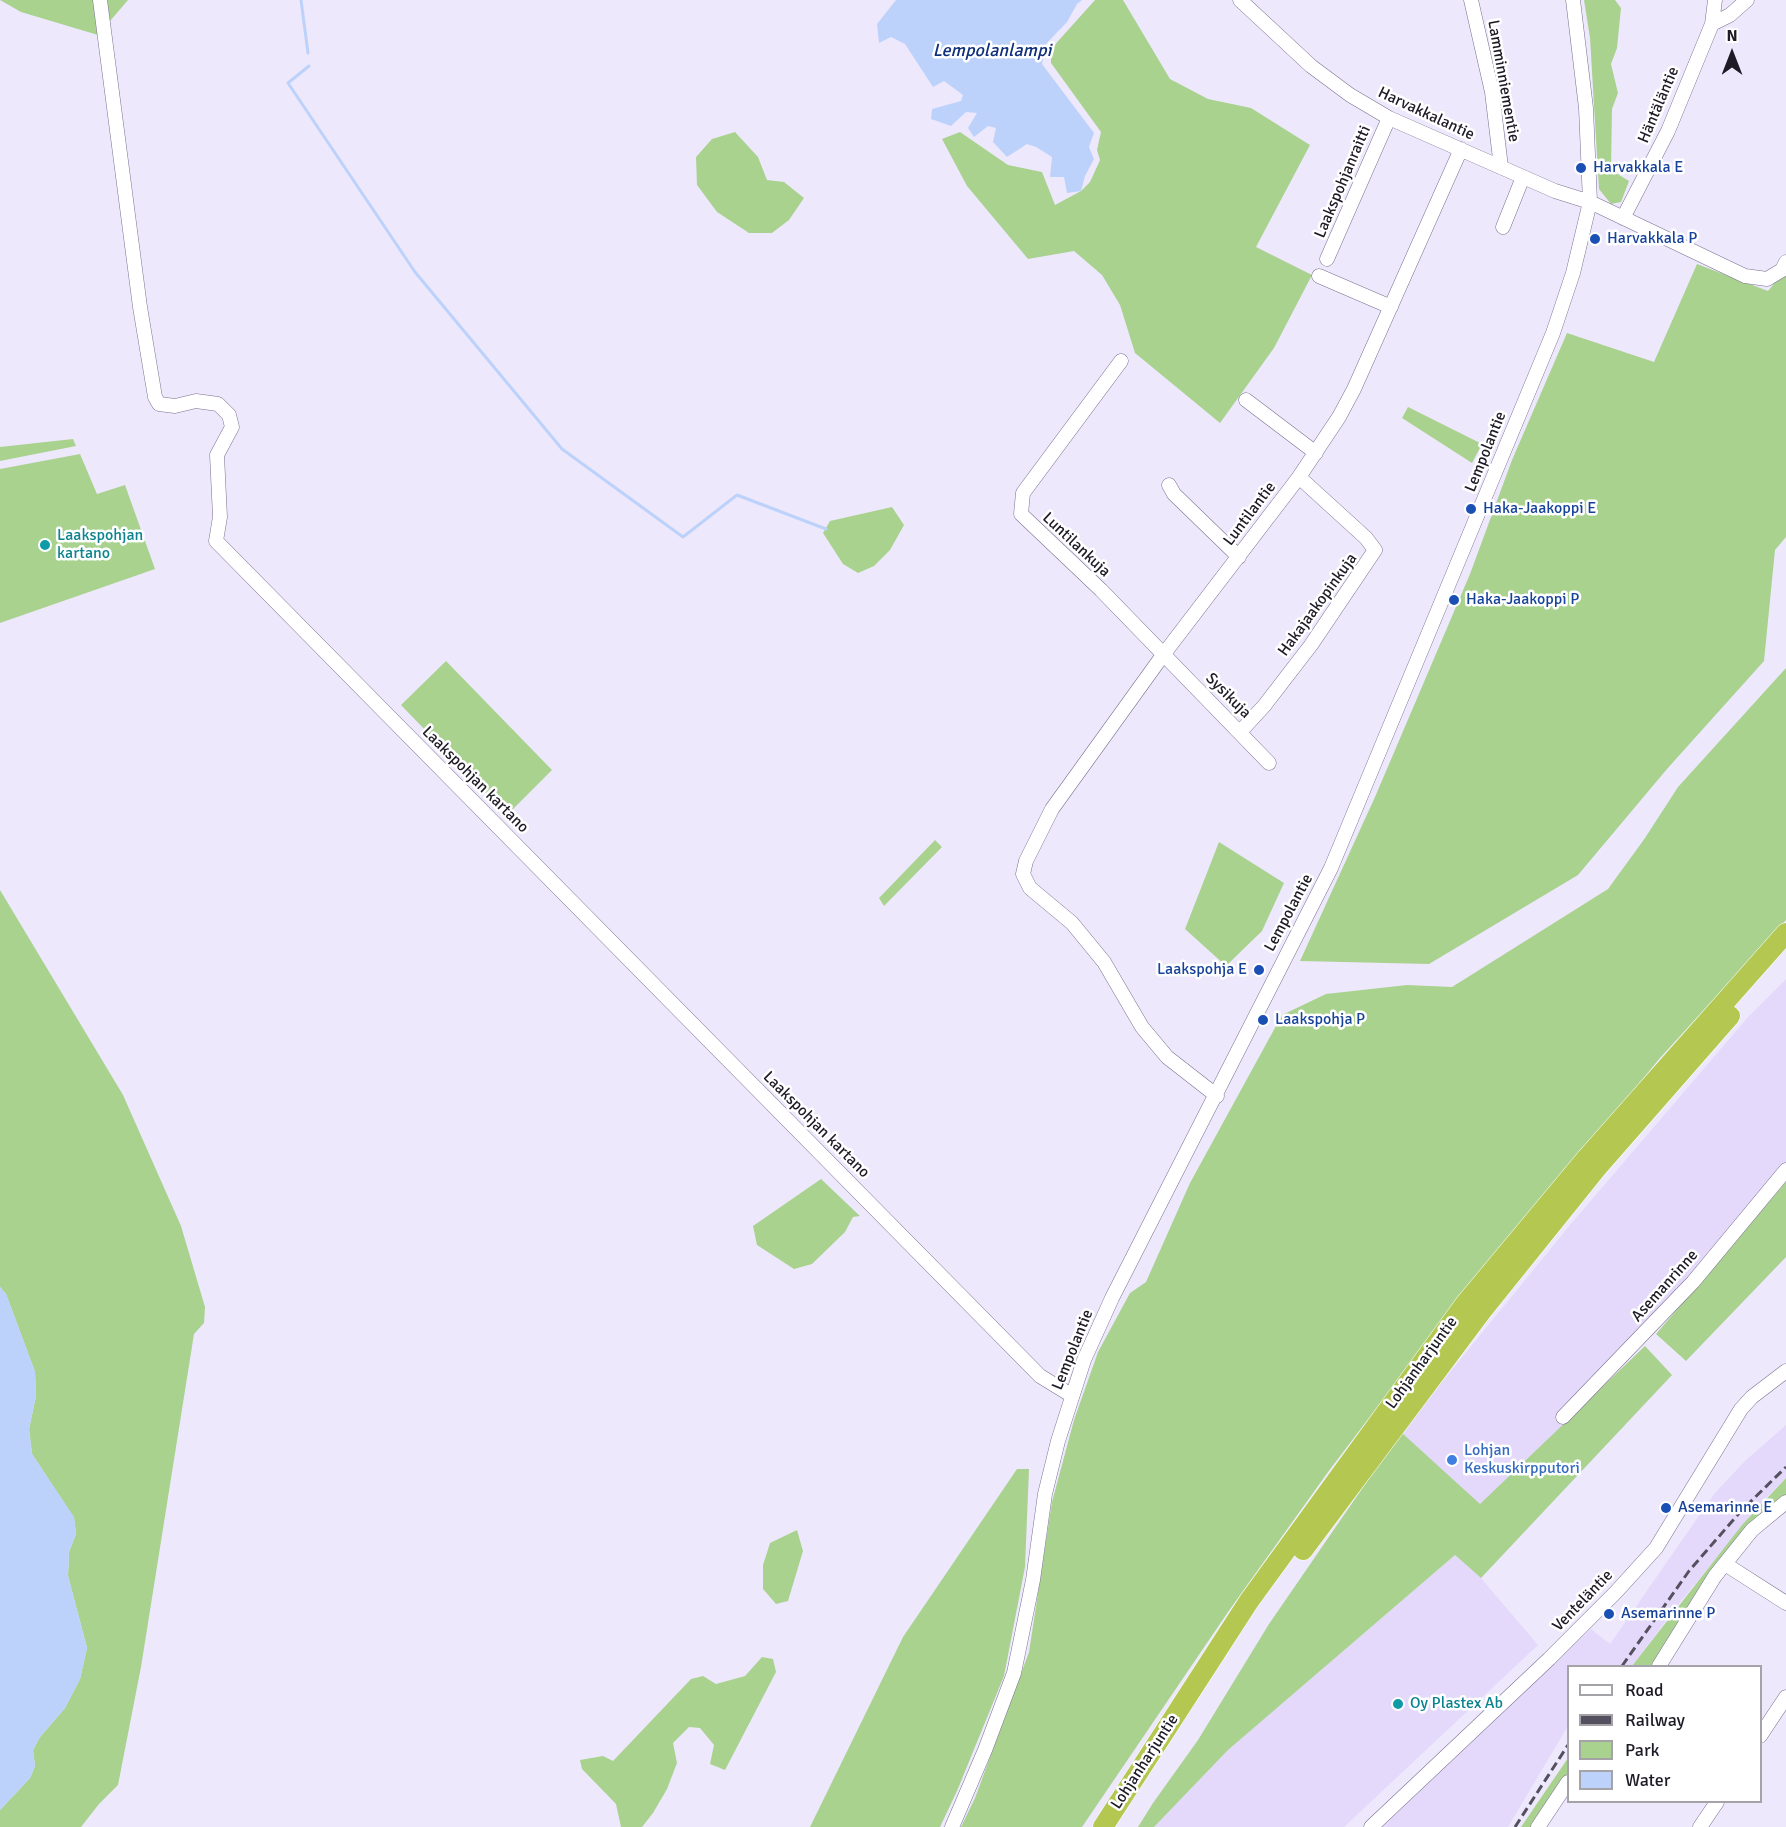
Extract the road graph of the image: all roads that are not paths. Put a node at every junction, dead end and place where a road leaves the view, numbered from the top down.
1 (100, 0) edge
2 (1240, 0) edge
3 (1471, 0) edge
4 (1572, 0) edge
5 (1715, 0) edge
6 (1748, 0) edge
7 (1712, 24) junction
8 (1389, 118) junction
9 (1461, 149) junction
10 (1501, 167) junction
11 (1523, 177) junction
12 (1590, 202) junction
13 (1623, 218) junction
14 (1503, 227) dead end
15 (1327, 259) dead end
16 (1786, 262) edge
17 (1319, 276) dead end
18 (1391, 307) junction
19 (1121, 362) dead end
20 (1246, 400) dead end
21 (1316, 453) junction
22 (1299, 477) junction
23 (1168, 485) dead end
24 (1239, 557) junction
25 (1163, 655) junction
26 (1240, 732) junction
27 (1269, 762) dead end
28 (1786, 933) edge
29 (1786, 954) edge
30 (1217, 1096) junction
31 (1786, 1170) edge
32 (1786, 1371) edge
33 (1071, 1395) junction
34 (1563, 1417) dead end
35 (1786, 1502) edge
36 (1725, 1564) junction
37 (1786, 1603) edge
38 (1660, 1665) edge
39 (1786, 1696) edge
40 (1762, 1734) edge
41 (1143, 1762) junction
42 (1567, 1785) edge
43 (1716, 1803) edge
44 (952, 1827) edge
45 (1091, 1827) edge
46 (1103, 1827) edge
47 (1117, 1827) edge
48 (1371, 1827) edge
49 (1538, 1827) edge
50 (1700, 1827) edge

1 - 33 street, Laakspohjan kartano
2 - 8 street, Harvakkalantie
3 - 10 street, Lamminniementie
4 - 12 street, Lempolantie
5 - 7 street, Häntäläntie
6 - 7 street
7 - 13 street, Häntäläntie
8 - 9 street, Harvakkalantie
8 - 15 street, Laakspohjanraitti
9 - 10 street, Harvakkalantie
9 - 18 street, Luntilantie
10 - 11 street, Harvakkalantie
11 - 12 street, Harvakkalantie
11 - 14 street
12 - 13 street, Harvakkalantie
12 - 30 street, Lempolantie
13 - 16 street, Harvakkalantie
17 - 18 street
18 - 21 street, Luntilantie
19 - 25 street, Luntilankuja
20 - 21 street
21 - 22 street, Luntilantie
22 - 24 street, Luntilantie
22 - 26 street, Hakajaakopinkuja
23 - 24 street
24 - 25 street, Luntilantie
25 - 26 street, Sysikuja
25 - 30 street, Luntilantie
26 - 27 street, Sysikuja
28 - 41 highway, Lohjanharjuntie
29 - 47 highway, Lohjanharjuntie
30 - 33 street, Lempolantie
31 - 34 street, Asemanrinne
32 - 48 street, Venteläntie
33 - 44 street, Lempolantie
35 - 36 street
36 - 37 street
36 - 38 street
39 - 40 street
41 - 45 highway
41 - 46 highway, Lohjanharjuntie
42 - 49 street
43 - 50 street

